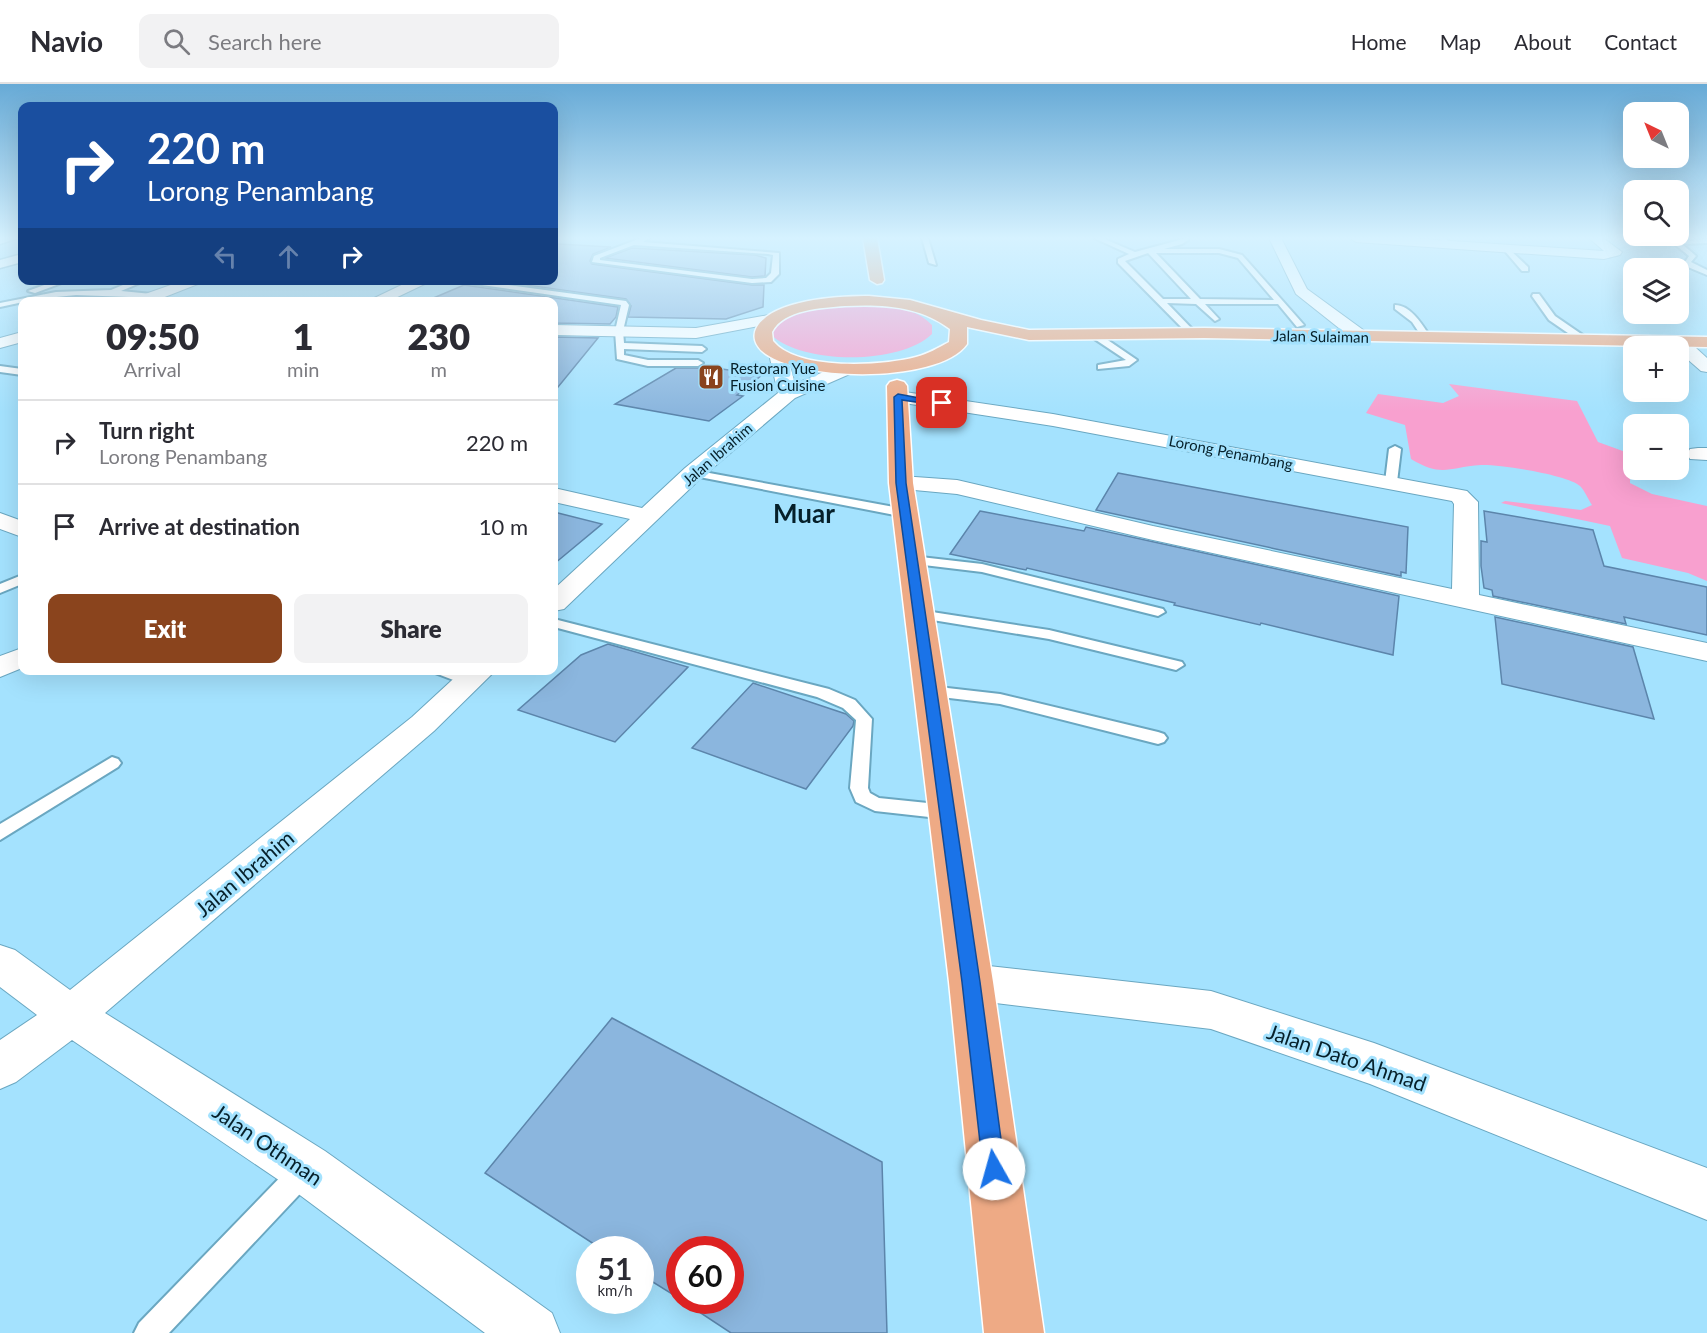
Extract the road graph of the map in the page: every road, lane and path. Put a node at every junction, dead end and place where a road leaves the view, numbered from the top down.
1 (572, 296) edge
2 (848, 296) edge
3 (900, 296) edge
4 (1155, 296) edge
5 (1193, 296) edge
6 (1274, 296) edge
7 (1308, 296) edge
8 (1536, 296) dead end
9 (18, 301) edge
10 (1159, 301) junction
11 (1198, 301) junction
12 (1279, 302) junction
13 (832, 303) junction
14 (0, 305) edge
15 (920, 307) junction
16 (1398, 307) dead end
17 (937, 313) junction
18 (774, 319) junction
19 (1215, 319) dead end
20 (15, 324) edge
21 (1300, 325) dead end
22 (558, 331) edge
23 (1090, 332) junction
24 (1191, 333) junction
25 (1029, 335) junction
26 (1360, 336) junction
27 (1427, 338) junction
28 (620, 339) junction
29 (1584, 340) junction
30 (699, 341) junction
31 (1623, 341) edge
32 (764, 342) junction
33 (1689, 342) edge
34 (1707, 342) edge
35 (0, 344) edge
36 (958, 344) junction
37 (1689, 351) edge
38 (778, 354) junction
39 (698, 363) dead end
40 (924, 363) junction
41 (1101, 367) dead end
42 (1707, 367) edge
43 (0, 369) edge
44 (852, 369) junction
45 (18, 371) edge
46 (897, 391) junction
47 (788, 394) junction
48 (1395, 449) dead end
49 (693, 473) junction
50 (1390, 482) junction
51 (558, 496) edge
52 (903, 498) junction
53 (648, 516) junction
54 (0, 520) edge
55 (18, 528) edge
56 (912, 560) junction
57 (18, 581) edge
58 (0, 589) edge
59 (558, 599) edge
60 (1465, 599) junction
61 (1158, 612) dead end
62 (920, 614) junction
63 (558, 624) edge
64 (1707, 652) edge
65 (18, 659) edge
66 (1176, 666) dead end
67 (0, 668) edge
68 (463, 675) edge
69 (930, 692) junction
70 (1158, 738) dead end
71 (112, 762) dead end
72 (947, 812) junction
73 (0, 833) edge
74 (0, 963) edge
75 (971, 982) junction
76 (71, 1015) junction
77 (0, 1067) edge
78 (307, 1169) junction
79 (1707, 1194) edge
80 (149, 1333) edge
81 (532, 1333) edge
82 (1014, 1333) edge

1 - 28 lane
2 - 13 main road
3 - 15 main road
4 - 10 lane
5 - 11 lane
6 - 12 lane
7 - 26 street
8 - 29 lane
9 - 14 lane
10 - 11 lane
10 - 24 lane
11 - 12 lane
11 - 19 lane
12 - 21 lane
13 - 15 main road
13 - 18 main road
15 - 17 main road, Jalan Sulaiman
16 - 27 lane
17 - 25 main road, Jalan Sulaiman
17 - 36 main road
18 - 30 street
18 - 32 main road
20 - 35 street
22 - 28 street
23 - 24 main road, Jalan Sulaiman
23 - 25 main road, Jalan Sulaiman
23 - 41 lane
24 - 26 main road, Jalan Sulaiman
25 - 36 main road
26 - 27 main road, Jalan Sulaiman
27 - 29 main road, Jalan Sulaiman
28 - 30 street
28 - 39 lane
29 - 31 main road, Jalan Sulaiman
30 - 32 street
32 - 38 main road
33 - 34 main road, Jalan Sulaiman
36 - 40 main road
37 - 42 street
38 - 44 main road
38 - 47 street
40 - 44 main road
40 - 46 main road
43 - 45 lane
44 - 46 main road
44 - 47 street, Jalan Ibrahim
46 - 50 street, Lorong Penambang
46 - 52 main road
47 - 49 street, Jalan Ibrahim
48 - 50 lane
49 - 52 lane
49 - 53 street, Jalan Ibrahim
50 - 60 street, Lorong Penambang
51 - 53 street
52 - 56 main road
52 - 60 street
53 - 59 street, Jalan Ibrahim
54 - 55 street
56 - 61 lane
56 - 62 main road
57 - 58 lane
60 - 64 street
62 - 66 lane
62 - 69 main road
63 - 72 lane
65 - 67 street
68 - 76 street, Jalan Ibrahim
69 - 70 lane
69 - 72 main road
71 - 73 lane
72 - 75 main road
74 - 76 street, Jalan Othman
75 - 79 street, Jalan Dato Ahmad
75 - 82 main road
76 - 77 street, Jalan Ibrahim
76 - 78 street, Jalan Othman
78 - 80 lane
78 - 81 street, Jalan Othman

